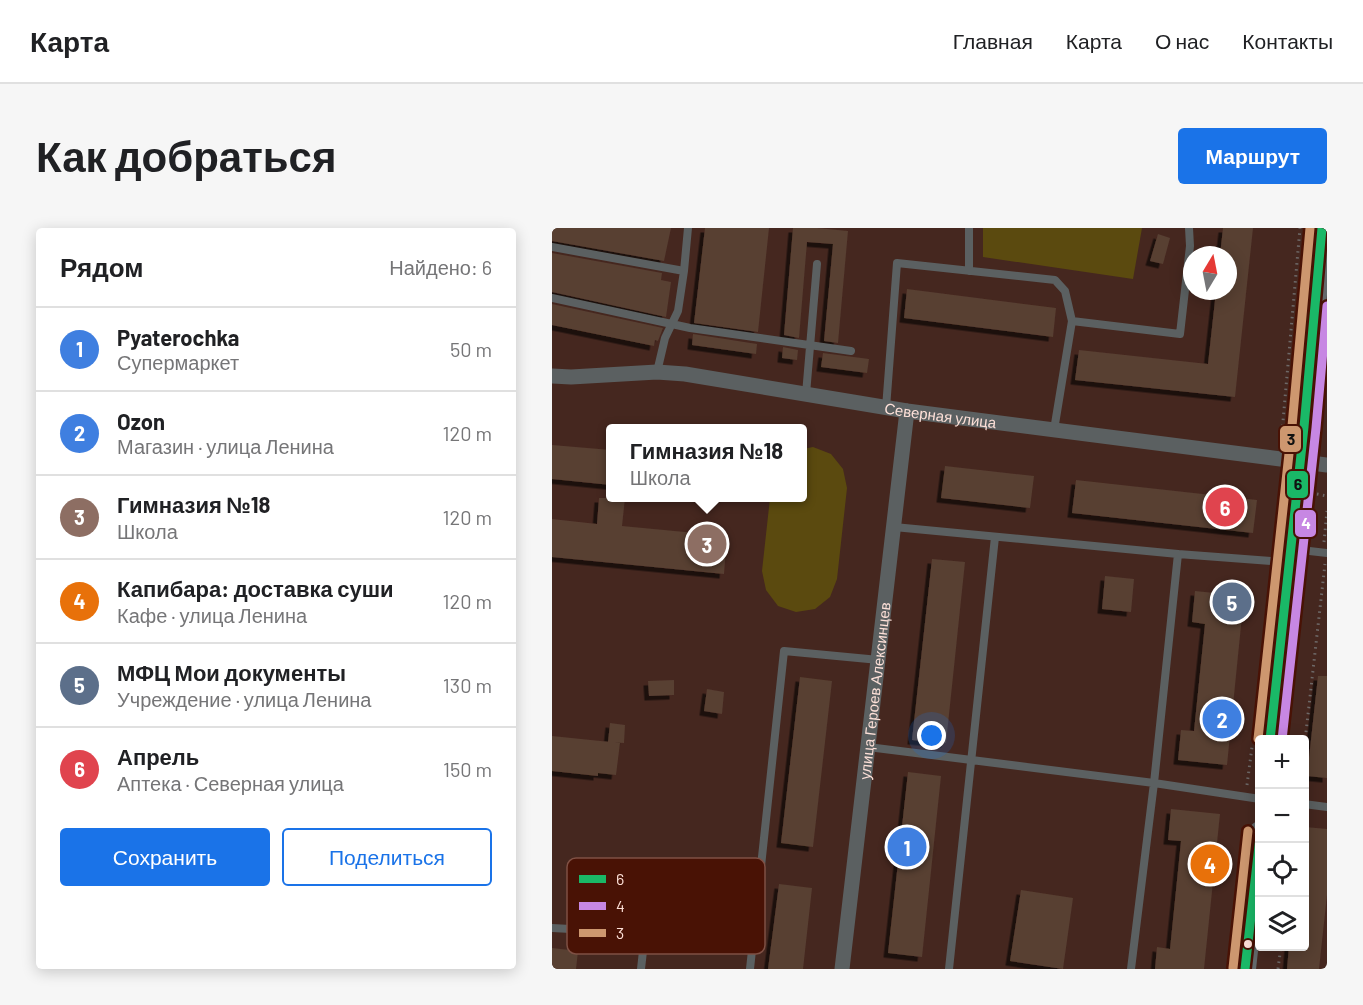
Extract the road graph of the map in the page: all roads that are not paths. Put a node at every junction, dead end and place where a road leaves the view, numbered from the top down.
1 (688, 228) edge
2 (969, 228) edge
3 (1189, 228) edge
4 (1322, 228) edge
5 (552, 247) edge
6 (817, 264) dead end
7 (684, 271) junction
8 (969, 271) junction
9 (552, 298) edge
10 (1072, 321) junction
11 (672, 324) junction
12 (810, 346) junction
13 (851, 351) dead end
14 (657, 372) junction
15 (552, 376) edge
16 (806, 394) junction
17 (886, 408) junction
18 (908, 411) junction
19 (1054, 430) junction
20 (1300, 461) junction
21 (1327, 465) edge
22 (894, 527) junction
23 (995, 537) junction
24 (1325, 553) edge
25 (1178, 554) junction
26 (1289, 557) junction
27 (879, 660) junction
28 (1271, 735) edge
29 (868, 747) junction
30 (971, 760) junction
31 (1154, 783) junction
32 (1255, 798) edge
33 (1309, 805) edge
34 (1327, 807) edge
35 (1259, 843) edge
36 (763, 858) edge
37 (552, 928) edge
38 (567, 929) edge
39 (643, 954) edge
40 (752, 954) edge
41 (641, 969) edge
42 (750, 969) edge
43 (843, 969) edge
44 (949, 969) edge
45 (1131, 969) edge
46 (1245, 969) edge

1 - 7 lane
2 - 8 lane
3 - 10 lane
4 - 20 street
5 - 7 lane
6 - 12 lane
7 - 11 lane
8 - 10 lane
8 - 17 lane
9 - 11 lane
10 - 19 lane
11 - 12 lane
11 - 14 lane
12 - 13 lane
12 - 16 lane
14 - 15 street, Северная улица
14 - 16 street, Северная улица
16 - 17 street, Северная улица
17 - 18 street, Северная улица
18 - 19 street, Северная улица
18 - 22 street, улица Героев Алексинцев
19 - 20 street, Северная улица
20 - 21 street, Северная улица
20 - 26 street
22 - 23 lane
22 - 27 street, улица Героев Алексинцев
23 - 25 lane
23 - 30 lane
24 - 26 lane
25 - 26 lane
25 - 31 lane
26 - 28 street
27 - 29 street, улица Героев Алексинцев
27 - 36 lane
29 - 30 lane
29 - 43 street, улица Героев Алексинцев
30 - 31 lane
30 - 44 lane
31 - 32 lane
31 - 45 lane
33 - 34 lane
35 - 46 street
37 - 38 lane
39 - 41 lane
40 - 42 lane

